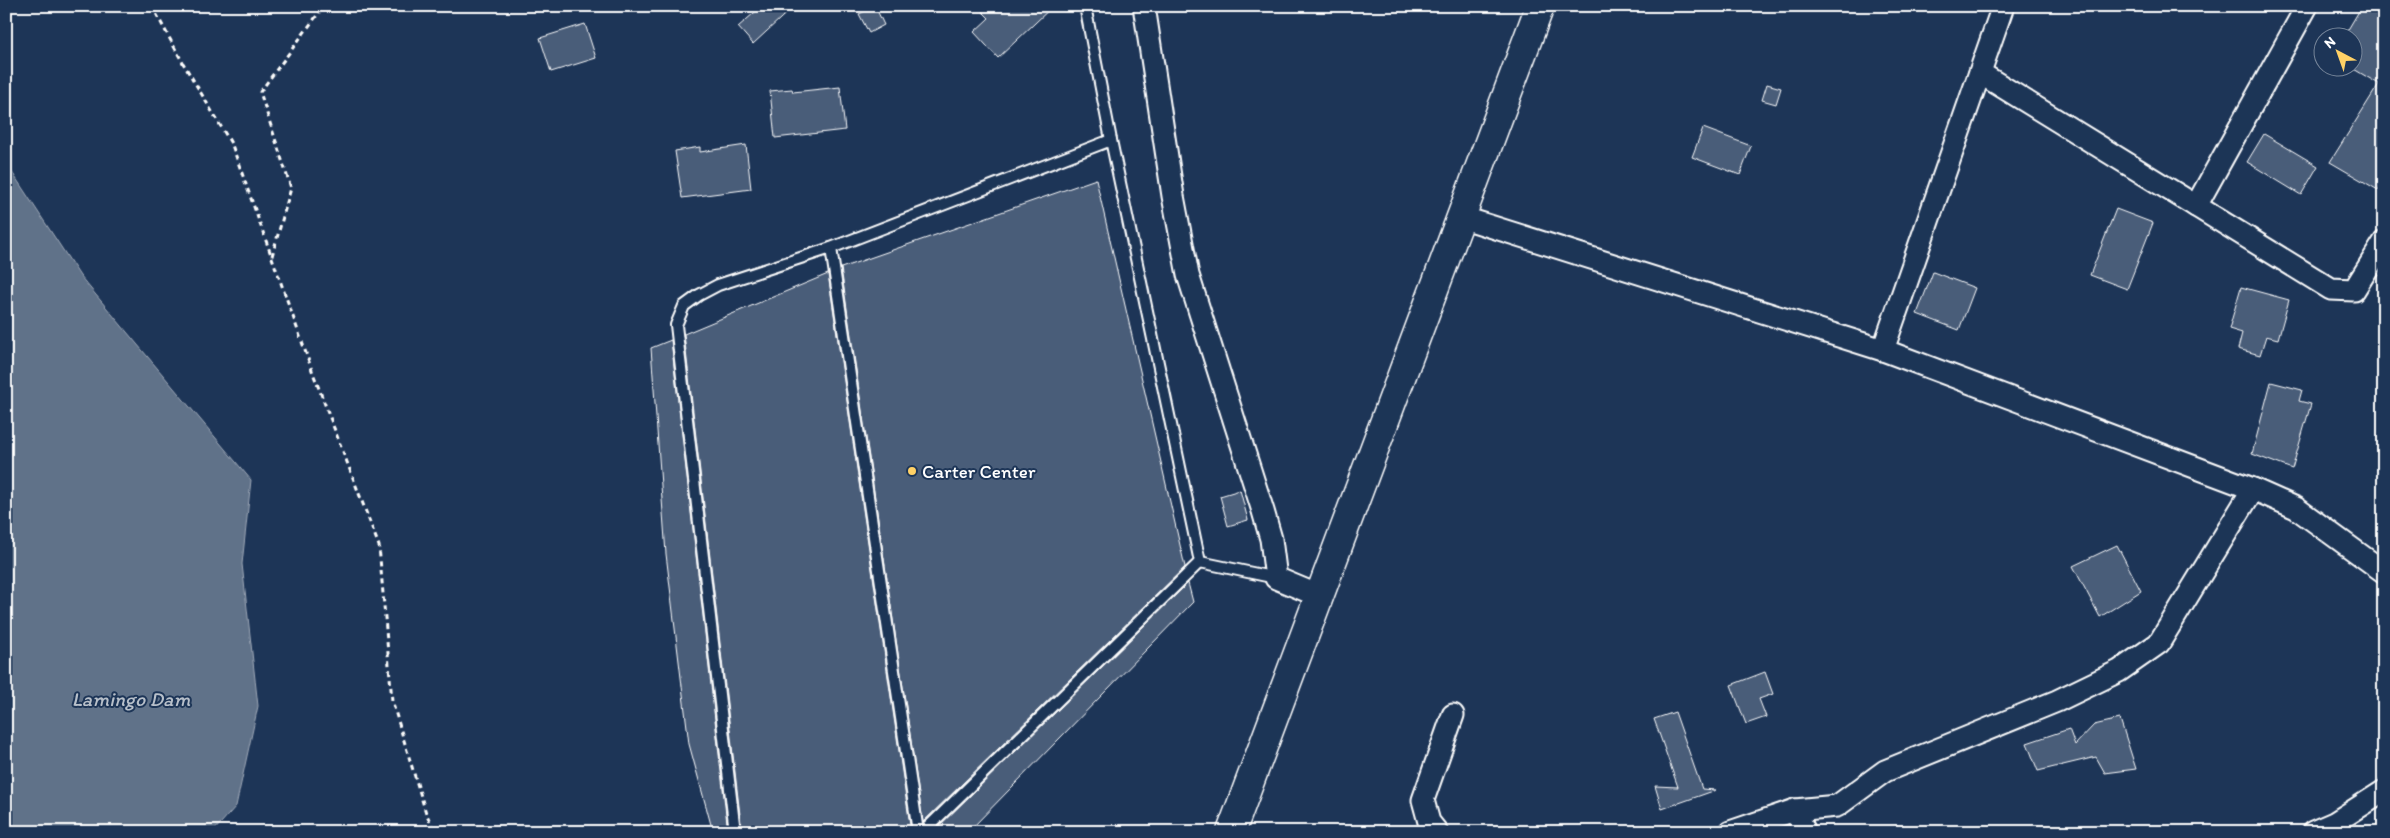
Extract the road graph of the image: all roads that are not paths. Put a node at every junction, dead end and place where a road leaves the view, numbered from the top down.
1 (1084, 6) edge
2 (1144, 6) edge
3 (1540, 6) edge
4 (2003, 6) edge
5 (2307, 6) edge
6 (1980, 73) junction
7 (1111, 140) junction
8 (2196, 206) junction
9 (1461, 217) junction
10 (2384, 242) edge
11 (832, 248) junction
12 (1883, 350) junction
13 (2253, 489) junction
14 (1200, 562) junction
15 (2384, 572) edge
16 (1276, 578) junction
17 (1319, 596) junction
18 (1454, 715) dead end
19 (2384, 791) edge
20 (1795, 810) junction
21 (735, 832) edge
22 (918, 832) edge
23 (923, 832) edge
24 (1231, 832) edge
25 (1437, 832) edge
26 (1730, 832) edge
27 (1805, 832) edge
28 (2313, 832) edge

1 - 7 lane
2 - 16 street
3 - 9 main road
4 - 6 street
5 - 8 street
6 - 8 street
6 - 12 street
7 - 11 lane
7 - 14 lane
8 - 10 street
9 - 12 street
9 - 17 main road
11 - 21 lane
11 - 22 lane
12 - 13 street
13 - 15 street
13 - 20 street
14 - 16 lane
14 - 23 lane
16 - 17 street
17 - 24 main road
18 - 25 street
19 - 28 street
20 - 26 street
20 - 27 street

